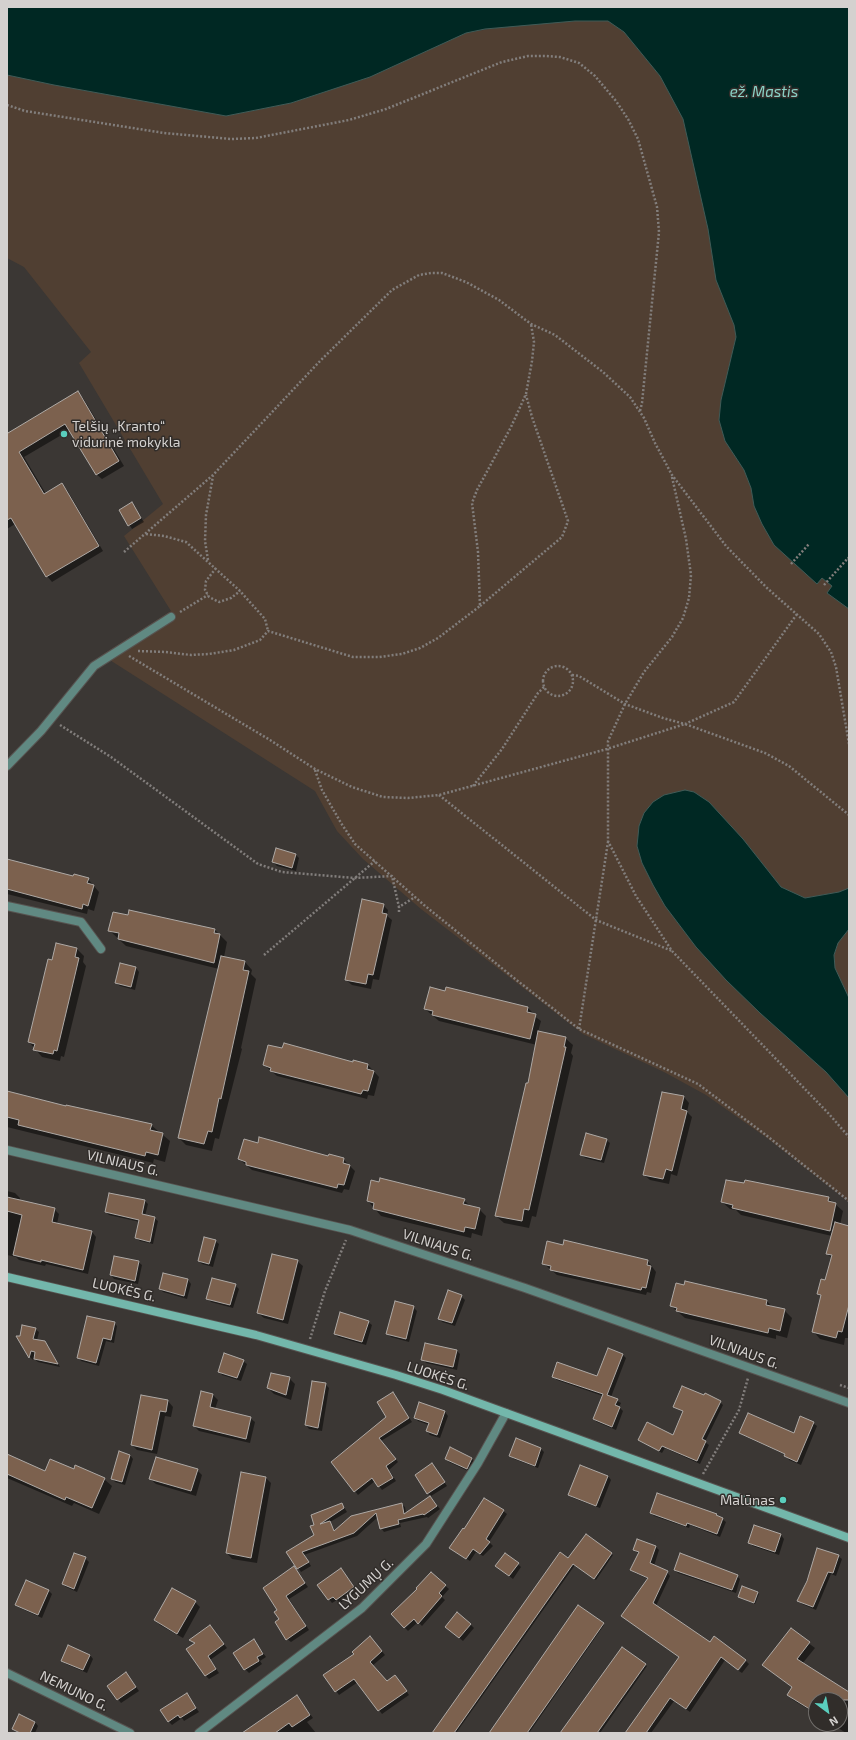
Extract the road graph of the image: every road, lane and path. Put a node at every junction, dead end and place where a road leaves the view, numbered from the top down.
1 (7, 105) edge
2 (531, 324) junction
3 (526, 394) junction
4 (639, 412) junction
5 (213, 475) junction
6 (672, 475) junction
7 (146, 534) junction
8 (809, 544) dead end
9 (124, 552) dead end
10 (849, 559) edge
11 (208, 560) junction
12 (792, 564) dead end
13 (216, 568) junction
14 (824, 585) dead end
15 (240, 591) junction
16 (208, 595) junction
17 (480, 606) junction
18 (797, 614) junction
19 (171, 617) joint
20 (268, 631) junction
21 (572, 675) junction
22 (545, 686) junction
23 (625, 704) junction
24 (51, 719) junction
25 (685, 724) junction
26 (849, 744) edge
27 (607, 750) junction
28 (7, 766) edge
29 (315, 769) junction
30 (472, 787) junction
31 (439, 795) junction
32 (849, 815) edge
33 (608, 842) junction
34 (375, 861) junction
35 (392, 876) junction
36 (355, 878) junction
37 (415, 897) junction
38 (7, 906) edge
39 (399, 907) junction
40 (399, 912) dead end
41 (596, 920) junction
42 (102, 949) dead end
43 (672, 951) junction
44 (264, 954) dead end
45 (579, 1029) junction
46 (849, 1137) edge
47 (7, 1150) edge
48 (849, 1201) edge
49 (350, 1230) junction
50 (7, 1277) edge
51 (307, 1349) junction
52 (750, 1368) junction
53 (840, 1384) dead end
54 (849, 1388) edge
55 (849, 1403) edge
56 (506, 1413) junction
57 (699, 1484) junction
58 (849, 1538) edge
59 (7, 1673) edge
60 (130, 1733) edge
61 (199, 1733) edge

1 - 4 path
2 - 3 path
2 - 4 path
2 - 5 path
3 - 17 path
3 - 17 path
4 - 6 path
5 - 7 path
5 - 11 path
6 - 18 path
6 - 23 path
7 - 9 path
7 - 11 path
8 - 12 path
10 - 14 path
11 - 13 path
13 - 15 path
13 - 16 path
15 - 16 path
15 - 20 path
16 - 19 path
17 - 20 path
18 - 25 path
18 - 26 path
19 - 24 street
20 - 29 path
21 - 22 path
21 - 22 path
21 - 23 path
22 - 30 path
23 - 25 path
23 - 27 path
24 - 28 street
24 - 36 path
25 - 27 path
25 - 32 path
27 - 30 path
27 - 33 path
29 - 31 path
29 - 34 path
30 - 31 path
31 - 41 path
33 - 41 path
33 - 43 path
34 - 35 path
34 - 36 path
35 - 36 path
35 - 37 path
35 - 39 path
36 - 44 path
37 - 39 path
37 - 45 path
38 - 42 street
39 - 40 path
41 - 43 path
41 - 45 path
43 - 46 path
45 - 48 path
47 - 49 street, VILNIAUS G.
49 - 51 path
49 - 52 street, VILNIAUS G.
50 - 51 main road, LUOKĖS G.
51 - 56 main road, LUOKĖS G.
52 - 55 street, VILNIAUS G.
52 - 57 path
53 - 54 path
56 - 57 main road, LUOKĖS G.
56 - 61 street, LYGUMŲ G.
57 - 58 main road, LUOKĖS G.
59 - 60 street, NEMUNO G.

